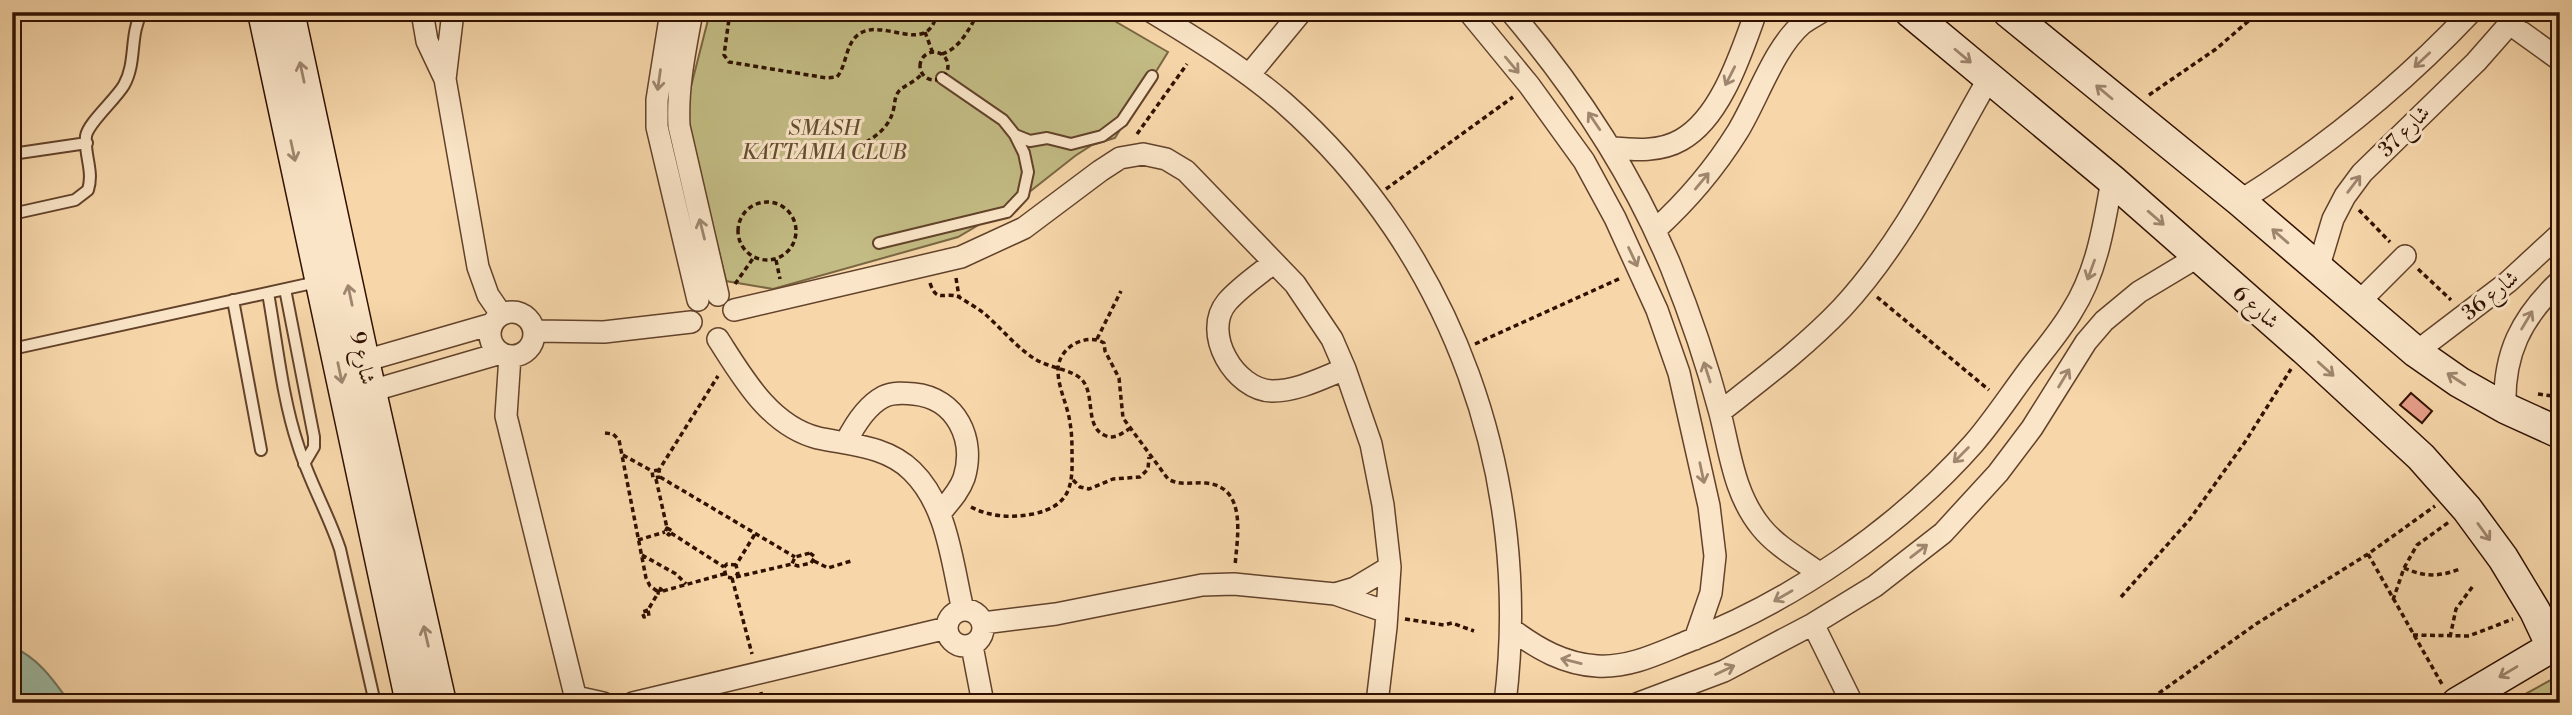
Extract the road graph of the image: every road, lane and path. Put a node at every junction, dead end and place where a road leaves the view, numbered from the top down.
1 (142, 12) edge
2 (263, 12) edge
3 (289, 12) edge
4 (422, 12) edge
5 (453, 12) edge
6 (671, 12) edge
7 (692, 12) edge
8 (730, 12) edge
9 (937, 12) edge
10 (979, 12) edge
11 (1152, 12) edge
12 (1301, 12) edge
13 (1469, 12) edge
14 (1511, 12) edge
15 (1756, 12) edge
16 (1821, 12) edge
17 (1910, 12) edge
18 (2008, 12) edge
19 (2259, 12) edge
20 (2471, 12) edge
21 (2515, 18) edge
22 (925, 32) junction
23 (932, 51) dead end
24 (943, 54) dead end
25 (2560, 60) edge
26 (1187, 64) dead end
27 (922, 74) dead end
28 (1249, 75) junction
29 (1152, 76) dead end
30 (942, 78) dead end
31 (1989, 78) junction
32 (445, 79) junction
33 (1529, 85) junction
34 (2126, 111) junction
35 (12, 131) edge
36 (1016, 135) junction
37 (866, 142) dead end
38 (87, 143) junction
39 (1613, 148) junction
40 (14, 153) edge
41 (1120, 159) junction
42 (2112, 180) junction
43 (1371, 200) junction
44 (2240, 201) junction
45 (12, 214) edge
46 (984, 219) junction
47 (1655, 230) junction
48 (2560, 234) edge
49 (996, 242) junction
50 (879, 243) dead end
51 (2199, 256) junction
52 (2405, 256) dead end
53 (754, 257) junction
54 (961, 257) junction
55 (1273, 263) junction
56 (924, 265) junction
57 (2318, 269) junction
58 (1639, 270) junction
59 (320, 281) junction
60 (2560, 281) edge
61 (1862, 284) junction
62 (285, 289) junction
63 (1121, 291) dead end
64 (268, 293) junction
65 (959, 297) junction
66 (233, 300) junction
67 (719, 301) junction
68 (2358, 303) junction
69 (497, 319) junction
70 (691, 322) junction
71 (535, 331) junction
72 (718, 339) junction
73 (1097, 339) junction
74 (12, 349) edge
75 (2304, 349) junction
76 (1460, 351) junction
77 (2416, 352) junction
78 (506, 355) junction
79 (730, 357) junction
80 (364, 361) junction
81 (1345, 369) junction
82 (1058, 370) junction
83 (371, 391) junction
84 (2004, 402) junction
85 (2505, 408) junction
86 (1720, 412) junction
87 (1129, 429) junction
88 (605, 433) dead end
89 (2560, 433) edge
90 (846, 442) junction
91 (261, 450) dead end
92 (622, 454) junction
93 (1149, 457) junction
94 (304, 464) junction
95 (659, 470) junction
96 (652, 471) junction
97 (658, 478) junction
98 (1073, 480) junction
99 (957, 493) junction
100 (2461, 501) junction
101 (940, 513) junction
102 (666, 530) junction
103 (755, 534) junction
104 (638, 540) junction
105 (2368, 554) junction
106 (641, 555) junction
107 (795, 558) junction
108 (814, 561) junction
109 (851, 561) dead end
110 (792, 564) junction
111 (736, 565) junction
112 (724, 567) junction
113 (1390, 567) junction
114 (2404, 568) junction
115 (2460, 569) dead end
116 (1819, 573) junction
117 (724, 574) junction
118 (733, 578) junction
119 (686, 584) junction
120 (1234, 584) junction
121 (2473, 586) dead end
122 (659, 591) junction
123 (1335, 594) junction
124 (2121, 597) dead end
125 (2393, 600) junction
126 (648, 610) dead end
127 (962, 610) junction
128 (2535, 611) junction
129 (1387, 614) junction
130 (983, 623) junction
131 (1813, 624) junction
132 (947, 628) junction
133 (1511, 629) junction
134 (1474, 631) dead end
135 (2413, 635) junction
136 (2450, 637) junction
137 (1695, 639) junction
138 (2556, 644) edge
139 (972, 646) junction
140 (757, 674) junction
141 (2452, 697) edge
142 (425, 698) edge
143 (577, 700) edge
144 (375, 703) edge
145 (603, 703) edge
146 (633, 703) edge
147 (983, 703) edge
148 (1377, 703) edge
149 (1504, 703) edge
150 (1639, 703) edge
151 (1852, 703) edge
152 (2145, 703) edge

1 - 38 lane
2 -> 59 street, شارع 9
80 -> 3 street, شارع 9
4 - 32 street
5 - 32 street
6 -> 67 street
67 -> 7 street
8 - 22 path
9 - 22 path
10 - 24 path
11 - 28 street
12 - 28 street
13 -> 33 street
39 -> 14 street
15 -> 39 street
47 -> 16 street
17 -> 31 street, شارع 6
34 -> 18 street
19 - 34 path
20 -> 44 street, شارع 37
21 - 25 street
57 -> 21 street, شارع 37
22 - 23 path
26 - 41 path
27 - 37 path
28 - 43 street
29 - 36 lane
30 - 36 lane
31 - 42 street, شارع 6
31 - 61 street
32 - 69 street
33 - 43 path
33 -> 58 street
34 - 44 street
35 - 40 lane
36 - 46 lane
38 - 40 lane
38 - 45 lane
39 - 47 street
41 - 49 street
41 - 55 street
42 -> 51 street, شارع 6
42 -> 84 street
43 - 76 street
57 -> 44 street
46 - 49 lane
46 - 50 lane
86 -> 47 street
48 - 77 street, شارع 36
49 - 54 street
51 - 75 street, شارع 6
131 -> 51 street
52 - 68 street
53 - 53 path
53 - 67 path
54 - 56 street
54 - 65 path
55 - 81 street
55 - 81 street
56 - 65 path
56 - 67 street
57 - 68 street
58 - 76 path
58 -> 137 street
59 - 62 lane
59 -> 142 street, شارع 9
85 -> 60 street, شارع 36
61 - 84 path
61 - 86 street
62 - 64 lane
62 - 94 lane
63 - 73 path
64 - 66 lane
64 - 94 lane
65 - 82 path
66 - 74 lane
66 - 91 lane
67 - 70 street
67 - 72 street
68 - 77 street
69 - 71 street
69 - 78 street
69 - 80 street
70 - 71 street
70 - 72 street
71 - 78 street
72 - 79 street
73 - 82 path
73 - 87 path
75 -> 100 street, شارع 6
75 - 124 path
76 - 133 street
85 -> 77 street
78 - 83 street
78 - 143 street
79 - 90 street
79 - 95 path
80 - 83 street, شارع 9
81 - 113 street
82 - 87 path
82 - 98 path
142 -> 83 street, شارع 9
84 -> 116 street
85 - 89 street
86 - 116 street
87 - 93 path
88 - 92 path
90 - 99 street
90 - 101 street
92 - 96 path
92 - 104 path
93 - 98 path
93 - 120 path
94 - 144 lane
95 - 96 path
95 - 97 path
96 - 97 path
97 - 102 path
97 - 103 path
98 - 99 path
99 - 101 street
100 - 105 path
100 - 114 path
100 -> 128 street, شارع 6
101 - 127 street
102 - 104 path
102 - 112 path
103 - 107 path
103 - 111 path
104 - 106 path
105 - 125 path
105 - 152 path
106 - 119 path
106 - 122 path
107 - 108 path
107 - 110 path
108 - 109 path
108 - 110 path
110 - 118 path
111 - 112 path
111 - 118 path
112 - 117 path
113 - 123 street
113 - 129 street
114 - 115 path
114 - 125 path
116 -> 137 street
117 - 118 path
117 - 119 path
118 - 140 path
119 - 122 path
120 - 123 street
120 - 130 street
121 - 136 path
122 - 126 path
123 - 129 street
125 - 135 path
127 - 130 street
127 - 132 street
128 - 136 path
128 - 138 street, شارع 6
129 - 134 path
129 - 148 street
130 - 139 street
150 -> 131 street
131 - 151 street
132 - 139 street
132 - 140 street
137 -> 133 street
133 - 149 street
135 - 136 path
135 - 141 path
138 -> 141 street
139 - 147 street
140 - 146 street
143 - 145 street

